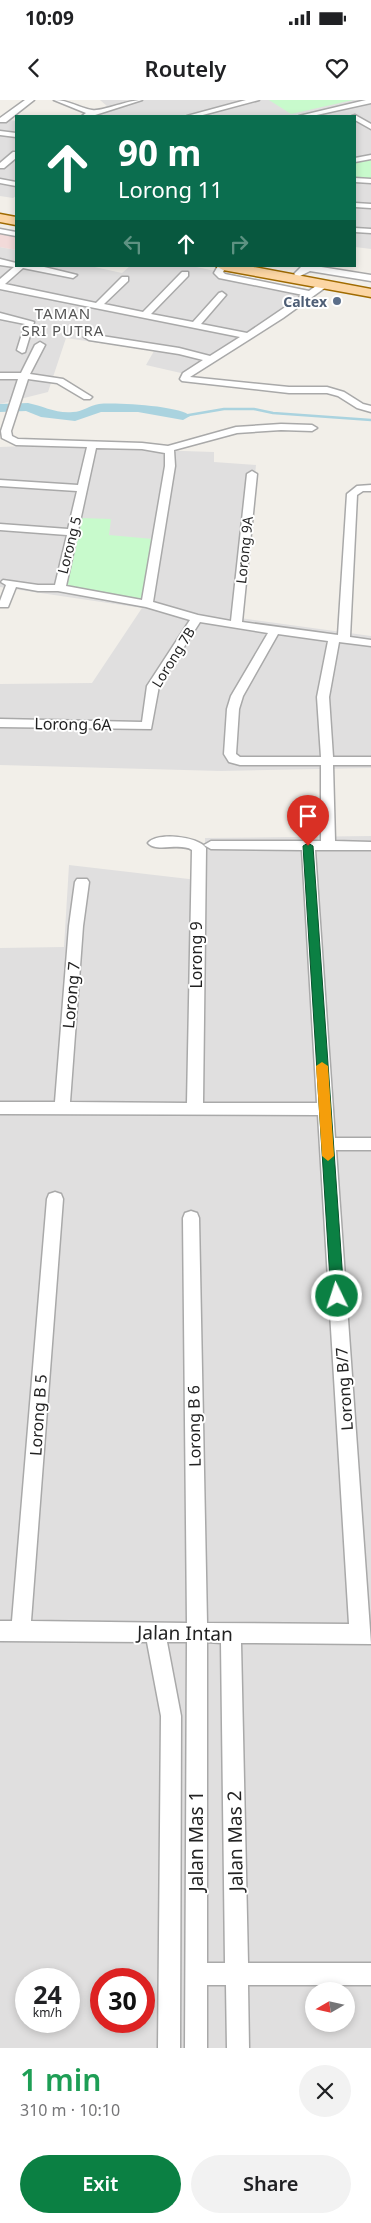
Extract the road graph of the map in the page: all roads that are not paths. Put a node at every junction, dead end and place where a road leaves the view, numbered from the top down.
1 (30, 100) edge
2 (58, 100) edge
3 (84, 100) edge
4 (138, 100) edge
5 (214, 100) edge
6 (256, 100) edge
7 (371, 101) edge
8 (339, 107) junction
9 (226, 108) junction
10 (92, 114) edge
11 (195, 115) edge
12 (307, 115) edge
13 (351, 115) edge
14 (2, 119) edge
15 (356, 119) edge
16 (15, 122) edge
17 (368, 128) edge
18 (0, 133) edge
19 (15, 136) edge
20 (15, 155) edge
21 (371, 157) edge
22 (356, 160) edge
23 (1, 166) edge
24 (0, 175) edge
25 (356, 180) edge
26 (0, 181) edge
27 (371, 181) edge
28 (15, 184) edge
29 (356, 204) edge
30 (371, 206) edge
31 (370, 229) edge
32 (356, 230) edge
33 (0, 262) edge
34 (15, 265) edge
35 (19, 267) edge
36 (30, 267) edge
37 (80, 267) edge
38 (222, 267) edge
39 (228, 267) edge
40 (263, 267) edge
41 (185, 274) dead end
42 (298, 274) junction
43 (73, 275) junction
44 (371, 278) edge
45 (125, 279) dead end
46 (0, 285) edge
47 (323, 285) junction
48 (371, 288) edge
49 (371, 292) edge
50 (311, 294) junction
51 (222, 295) dead end
52 (50, 296) junction
53 (98, 305) junction
54 (146, 314) junction
55 (0, 316) edge
56 (196, 324) junction
57 (249, 336) junction
58 (88, 337) dead end
59 (40, 345) dead end
60 (22, 350) dead end
61 (210, 359) junction
62 (0, 376) edge
63 (24, 376) junction
64 (87, 397) dead end
65 (371, 409) edge
66 (312, 428) dead end
67 (11, 441) junction
68 (0, 443) edge
69 (92, 445) junction
70 (168, 450) junction
71 (252, 474) dead end
72 (0, 483) edge
73 (83, 488) junction
74 (371, 488) edge
75 (0, 527) edge
76 (72, 532) junction
77 (60, 588) junction
78 (147, 604) junction
79 (4, 605) dead end
80 (197, 618) junction
81 (236, 626) junction
82 (275, 630) junction
83 (339, 639) junction
84 (371, 643) edge
85 (0, 723) edge
86 (147, 726) joint
87 (327, 761) junction
88 (371, 761) edge
89 (155, 843) dead end
90 (211, 845) dead end
91 (308, 846) junction
92 (328, 846) junction
93 (371, 846) edge
94 (82, 882) dead end
95 (62, 1107) junction
96 (0, 1108) edge
97 (195, 1108) junction
98 (325, 1109) junction
99 (327, 1144) junction
100 (371, 1144) edge
101 (55, 1199) dead end
102 (191, 1218) dead end
103 (0, 1631) edge
104 (22, 1631) junction
105 (155, 1633) junction
106 (197, 1633) junction
107 (231, 1634) junction
108 (365, 1634) edge
109 (196, 1974) junction
110 (237, 1974) junction
111 (371, 1974) edge
112 (169, 2048) edge
113 (196, 2048) edge
114 (238, 2048) edge

1 - 14 street
2 - 10 street
3 - 10 street
4 - 10 street
5 - 9 street
6 - 9 street
7 - 8 street
8 - 12 street
8 - 13 street
9 - 11 street
14 - 16 street
15 - 17 street
18 - 19 street
20 - 23 street
21 - 22 street
23 - 24 street
25 - 27 street
26 - 28 street
29 - 30 street
31 - 32 street
33 - 34 street
35 - 46 street
36 - 43 street
37 - 43 street
38 - 50 street
39 - 47 main road
40 - 42 main road
41 - 54 street
42 - 44 street
42 - 48 main road
43 - 52 street
45 - 53 street
46 - 52 street
47 - 49 main road
47 - 50 street
50 - 57 street
51 - 56 street
52 - 53 street
53 - 54 street
54 - 56 street
55 - 60 street
56 - 57 street
57 - 61 street
58 - 61 street
59 - 63 street
61 - 65 street
62 - 63 street
63 - 64 street
63 - 67 street
66 - 70 street
67 - 68 street
67 - 69 street
69 - 70 street
69 - 73 street, Lorong 5
70 - 78 street
71 - 81 street, Lorong 9A
72 - 73 street
73 - 76 street, Lorong 5
74 - 83 street
75 - 76 street
76 - 77 street, Lorong 5
77 - 78 street, Lorong 5
77 - 79 street
78 - 80 street, Lorong 5
80 - 81 street, Lorong 5
80 - 86 street, Lorong 7B
81 - 82 street, Lorong 5
82 - 83 street, Lorong 5
82 - 87 street
83 - 84 street, Lorong 5
83 - 87 street
85 - 86 street, Lorong 6A
87 - 88 street
87 - 92 street
89 - 97 street, Lorong 9
90 - 91 street
91 - 92 street
91 - 98 street, Lorong B/7
92 - 93 street
94 - 95 street, Lorong 7
95 - 96 street
95 - 97 street
97 - 98 street
98 - 99 street, Lorong B/7
99 - 100 street
99 - 108 street, Lorong B/7
101 - 104 street, Lorong B 5
102 - 106 street, Lorong B 6
103 - 104 street, Jalan Intan
104 - 105 street, Jalan Intan
105 - 106 street, Jalan Intan
105 - 112 street
106 - 107 street, Jalan Intan
106 - 109 street, Jalan Mas 1
107 - 108 street, Jalan Intan
107 - 110 street, Jalan Mas 2
109 - 110 street
109 - 113 street, Jalan Mas 1
110 - 111 street
110 - 114 street, Jalan Mas 2

